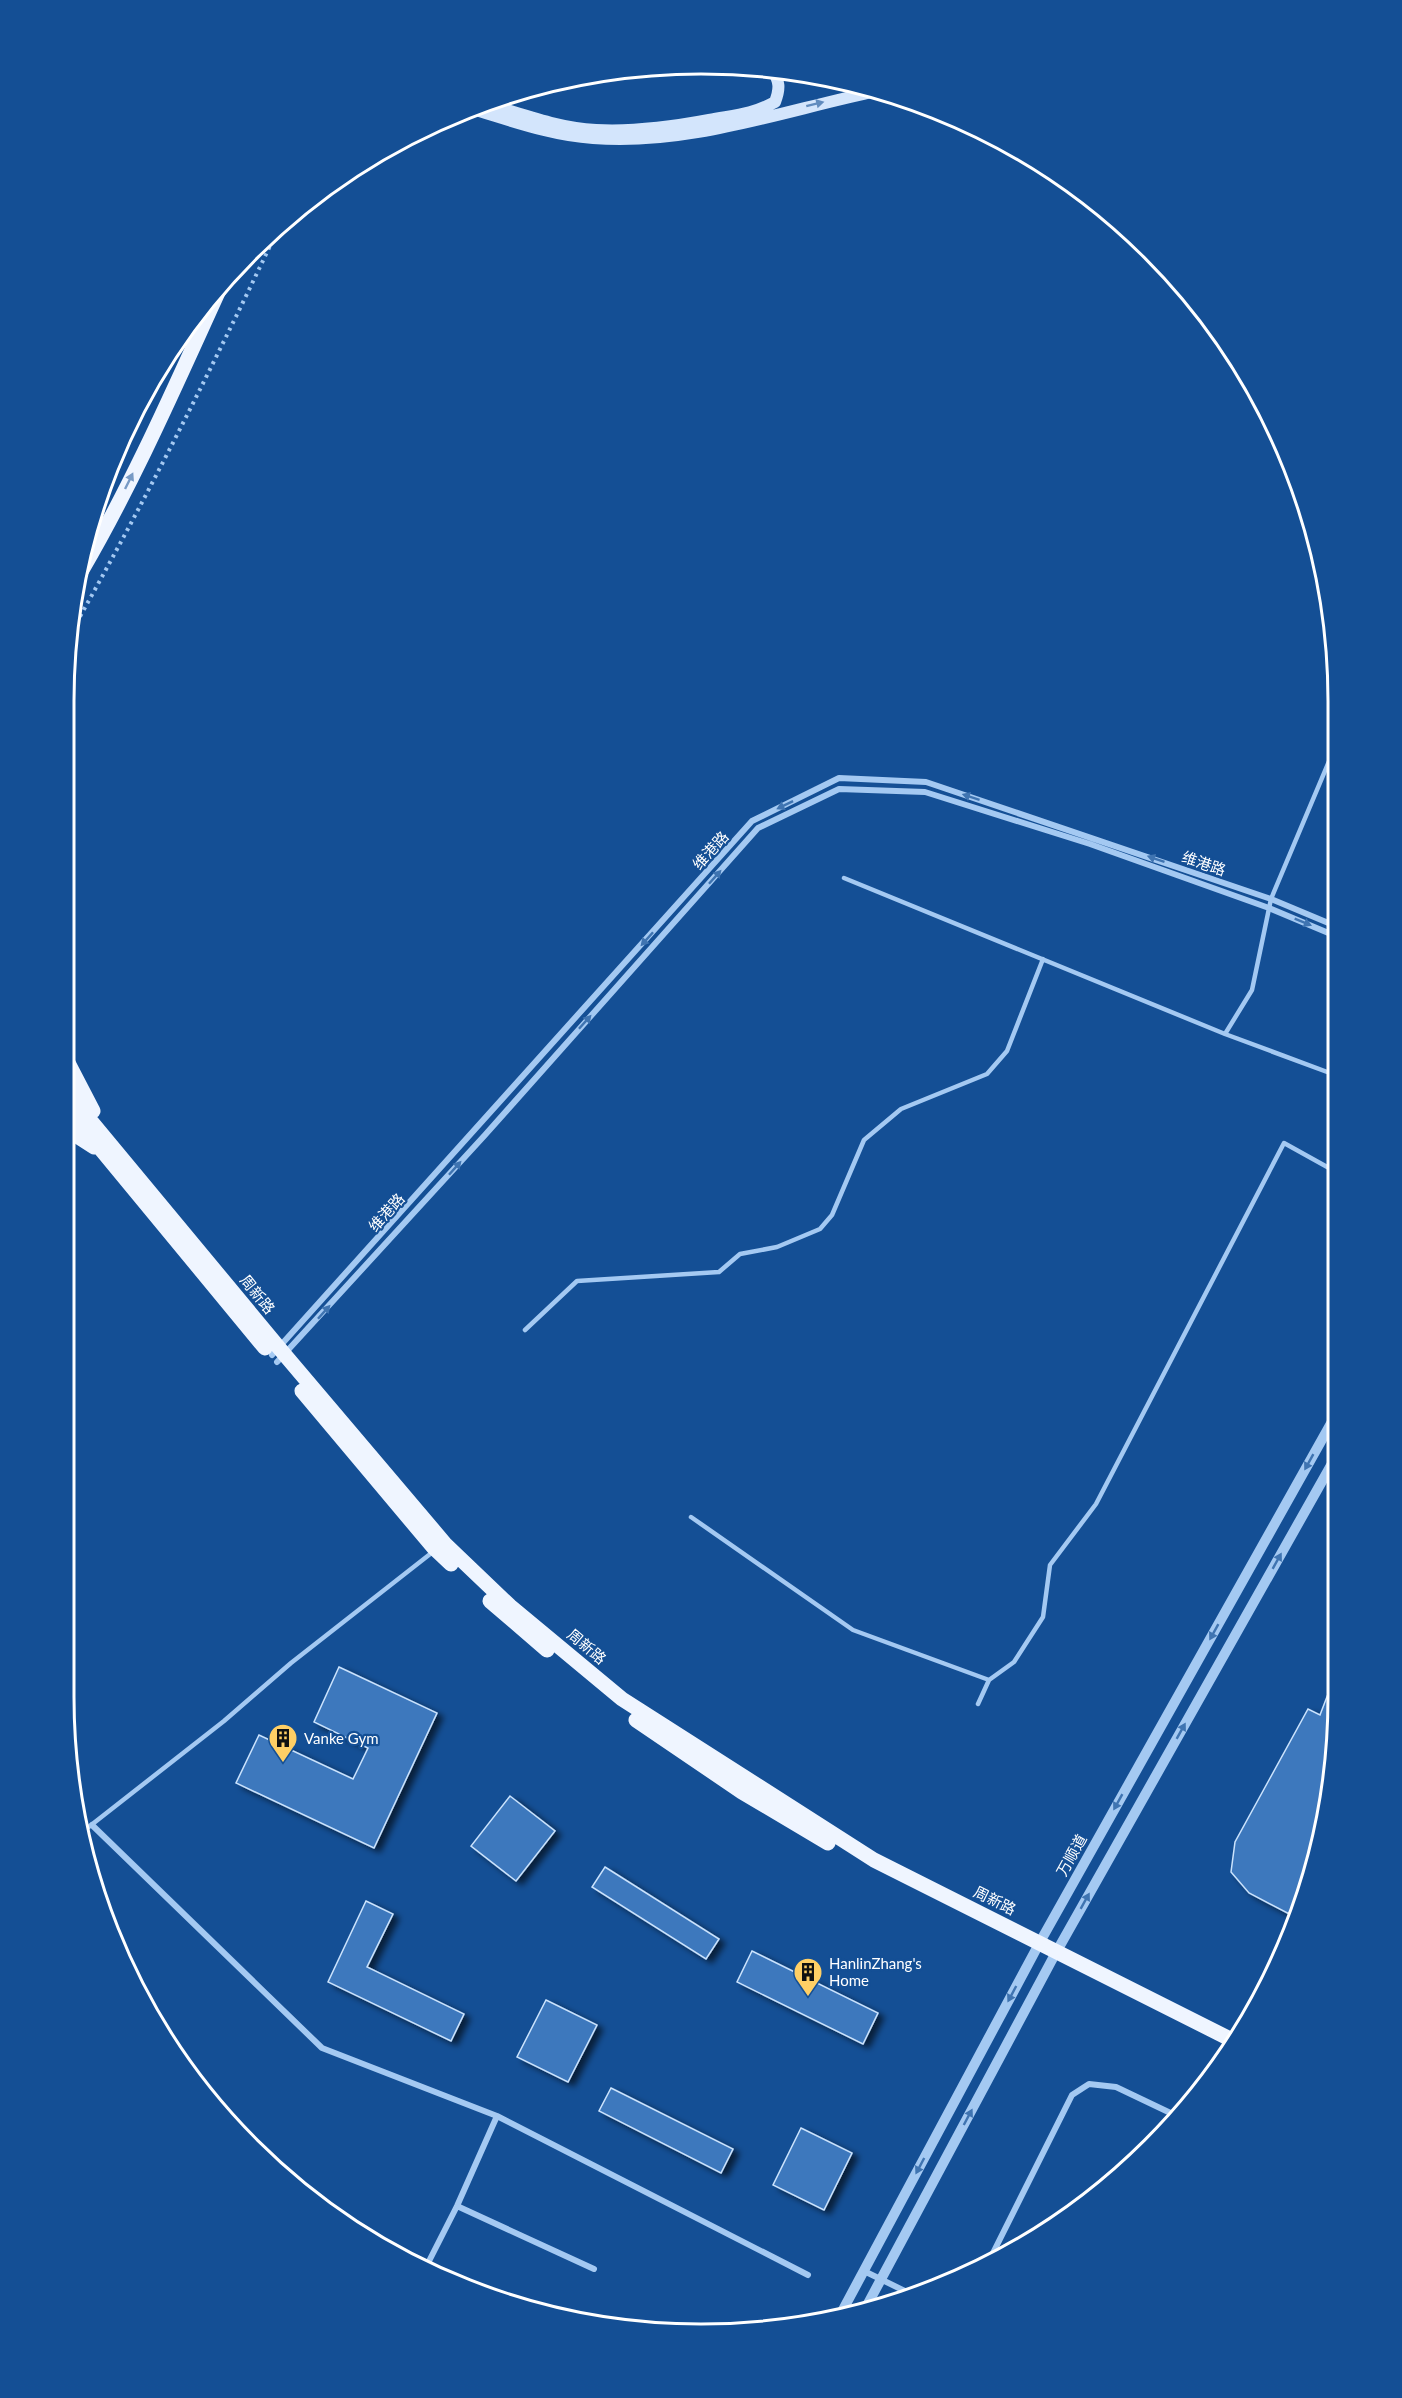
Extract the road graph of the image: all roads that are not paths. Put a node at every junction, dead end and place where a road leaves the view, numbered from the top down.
1 (777, 78) edge
2 (861, 95) edge
3 (499, 107) edge
4 (484, 113) edge
5 (208, 313) edge
6 (92, 553) edge
7 (1328, 763) edge
8 (844, 878) dead end
9 (1270, 899) junction
10 (1269, 909) junction
11 (1328, 923) edge
12 (1328, 933) edge
13 (1043, 959) junction
14 (1225, 1034) junction
15 (1328, 1072) edge
16 (74, 1077) edge
17 (74, 1102) edge
18 (74, 1115) edge
19 (74, 1133) edge
20 (109, 1150) junction
21 (1328, 1167) edge
22 (525, 1330) dead end
23 (278, 1355) junction
24 (1328, 1429) edge
25 (1328, 1471) edge
26 (691, 1517) dead end
27 (436, 1550) junction
28 (989, 1680) junction
29 (978, 1704) dead end
30 (92, 1825) junction
31 (88, 1828) edge
32 (1038, 1945) junction
33 (1054, 1955) junction
34 (1228, 2038) edge
35 (1224, 2044) edge
36 (1171, 2113) edge
37 (497, 2116) junction
38 (458, 2206) junction
39 (994, 2252) edge
40 (428, 2262) edge
41 (594, 2269) dead end
42 (864, 2271) junction
43 (808, 2275) dead end
44 (880, 2280) junction
45 (904, 2291) edge
46 (869, 2301) edge
47 (844, 2307) edge

1 - 3 main road
4 -> 2 main road
6 -> 5 main road
7 - 9 lane
8 - 13 lane
9 - 10 lane
9 - 11 street, 维港路
9 -> 23 street, 维港路
10 -> 12 street, 维港路
10 - 14 lane
23 -> 10 street, 维港路
13 - 14 lane
13 - 22 lane
14 - 15 lane
16 - 20 main road
17 - 20 main road, 周新路
18 - 20 main road, 周新路
19 - 20 main road
20 - 23 main road, 周新路
21 - 28 lane
23 - 27 main road, 周新路
23 - 32 main road, 周新路
24 -> 32 street, 万顺道
33 -> 25 street
26 - 28 lane
27 - 30 lane
27 - 32 main road, 周新路
28 - 29 lane
30 - 31 lane
30 - 37 street
32 - 33 main road, 周新路
32 -> 42 street, 万顺道
33 - 34 main road, 周新路
33 - 35 main road, 周新路
44 -> 33 street
36 - 39 street
37 - 38 street
37 - 43 street
38 - 40 street
38 - 41 street
42 - 44 street
42 - 47 street, 万顺道
44 - 45 street
44 - 46 street

